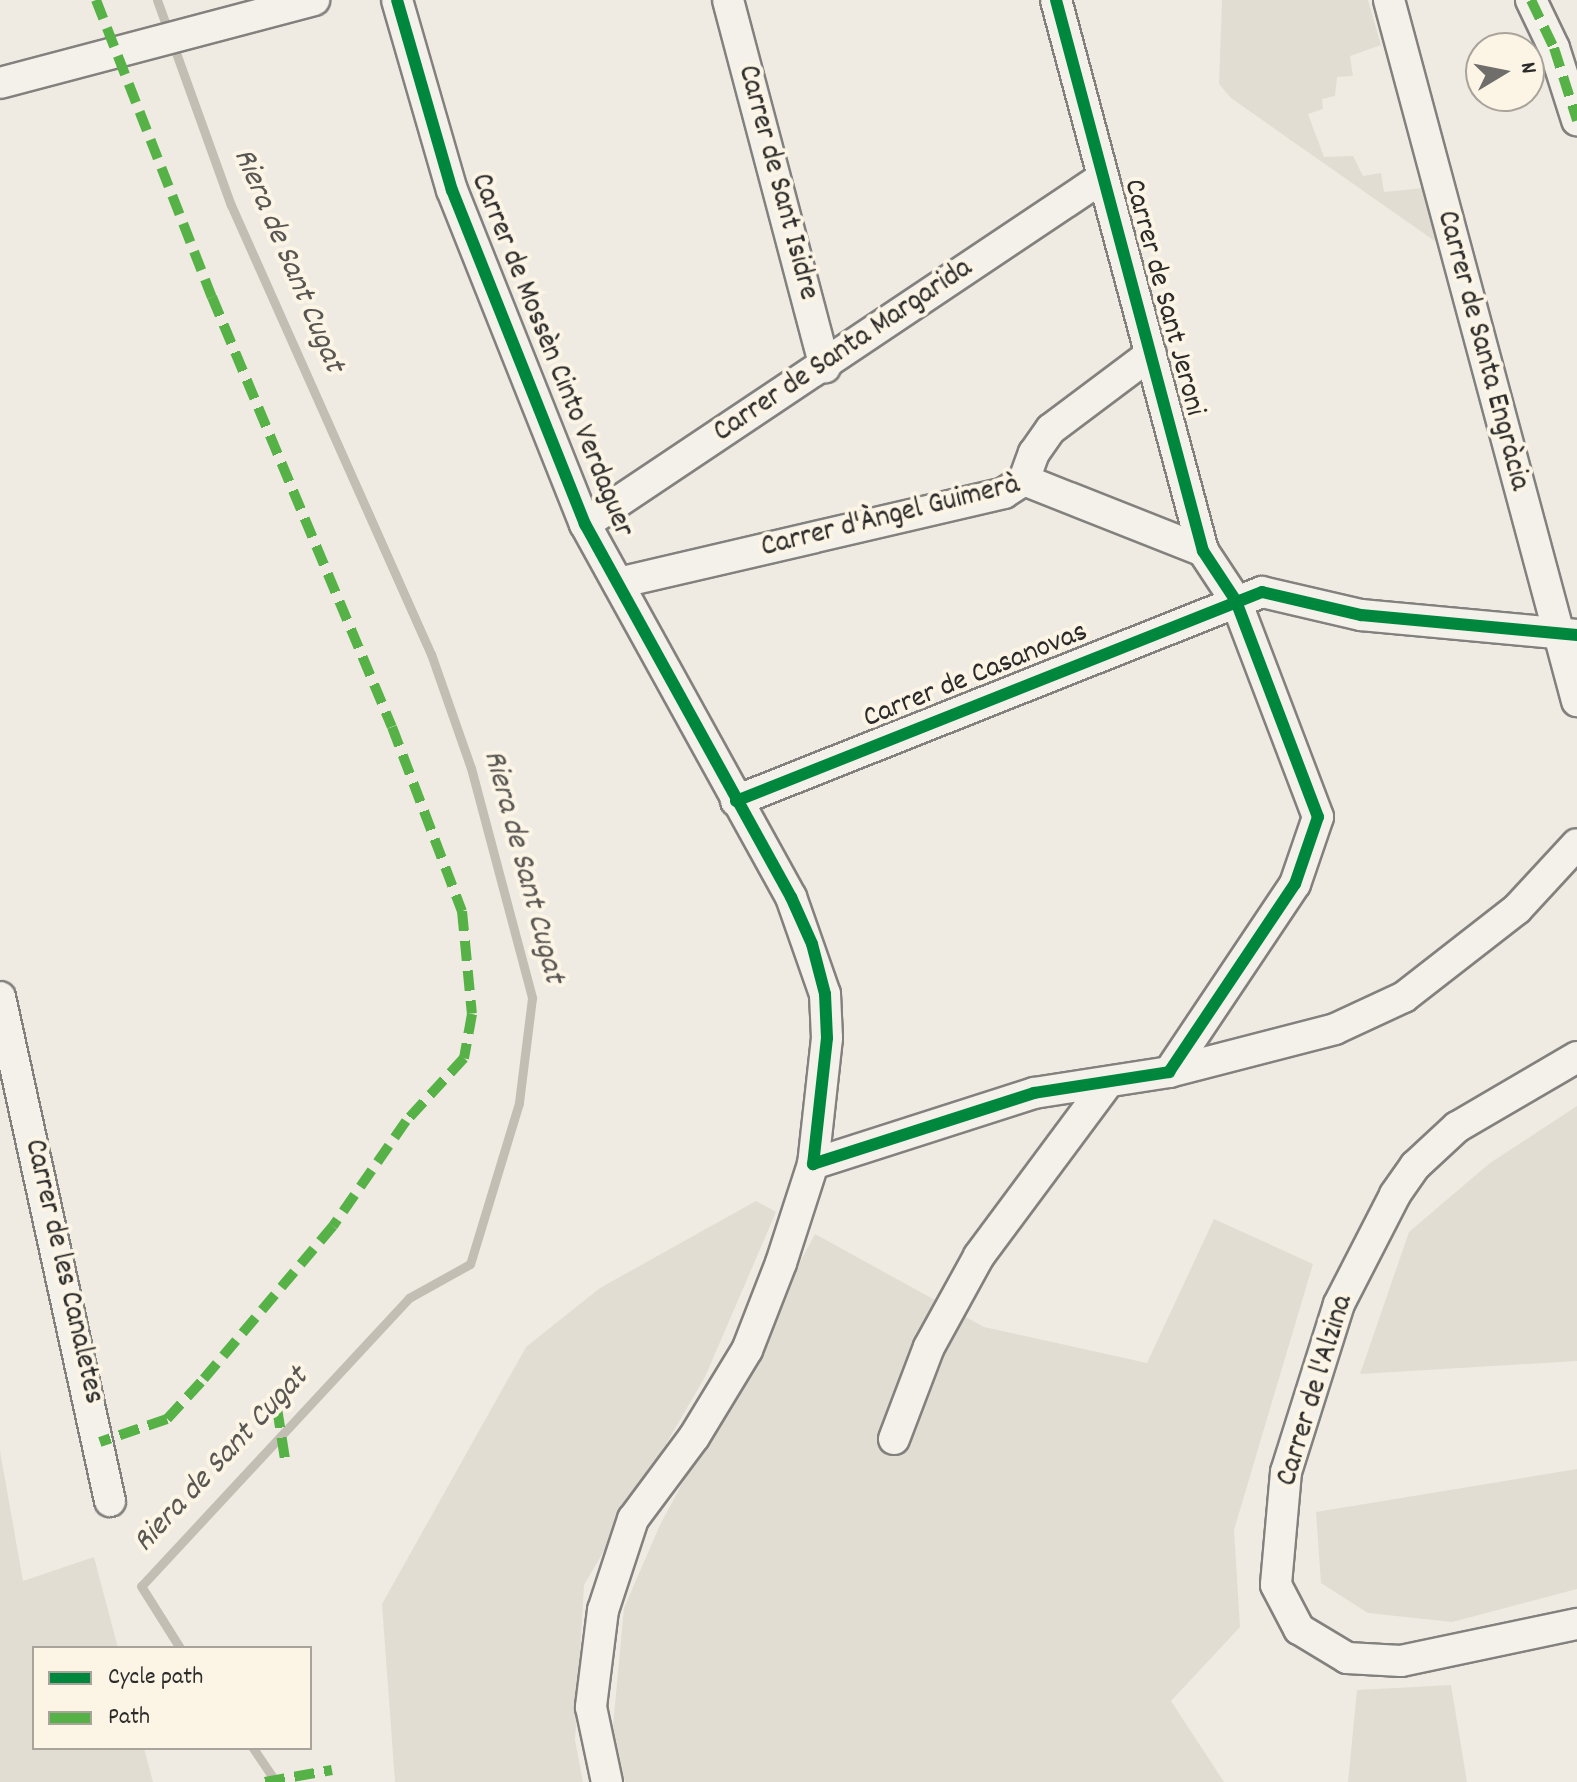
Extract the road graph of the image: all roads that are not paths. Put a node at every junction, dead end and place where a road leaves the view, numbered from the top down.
1 (314, 0) edge
2 (397, 0) edge
3 (728, 0) edge
4 (1056, 0) edge
5 (1389, 0) edge
6 (1531, 0) edge
7 (0, 83) edge
8 (1577, 120) edge
9 (1102, 178) junction
10 (1151, 354) junction
11 (825, 367) junction
12 (1024, 480) junction
13 (585, 524) junction
14 (1203, 551) junction
15 (618, 583) junction
16 (1236, 601) junction
17 (1567, 634) edge
18 (1577, 701) edge
19 (736, 801) junction
20 (1577, 844) edge
21 (0, 997) edge
22 (1577, 1057) edge
23 (1169, 1072) junction
24 (1106, 1085) junction
25 (813, 1164) junction
26 (894, 1439) dead end
27 (110, 1501) dead end
28 (1577, 1624) edge
29 (607, 1782) edge

1 - 7 street
2 - 13 street, Carrer de Mossèn Cinto Verdaguer
3 - 11 street, Carrer de Sant Isidre
4 - 9 street, Carrer de Sant Jeroni
5 - 17 street, Carrer de Santa Engràcia
6 - 8 street
9 - 10 street, Carrer de Sant Jeroni
9 - 11 street, Carrer de Santa Margarida
10 - 12 street
10 - 14 street, Carrer de Sant Jeroni
11 - 13 street, Carrer de Santa Margarida
12 - 14 street, Carrer d'Àngel Guimerà
12 - 15 street, Carrer d'Àngel Guimerà
13 - 15 street, Carrer de Mossèn Cinto Verdaguer
14 - 16 street, Carrer de Sant Jeroni
15 - 19 street, Carrer de Mossèn Cinto Verdaguer
16 - 17 street
16 - 19 street, Carrer de Casanovas
16 - 23 street, Carrer de Sant Jeroni
17 - 18 street, Carrer de Santa Engràcia
19 - 25 street, Carrer de Mossèn Cinto Verdaguer
20 - 23 street
21 - 27 street, Carrer de les Canaletes
22 - 28 street, Carrer de l'Alzina
23 - 24 street
24 - 25 street
24 - 26 street
25 - 29 street, Carrer de Mossèn Cinto Verdaguer

